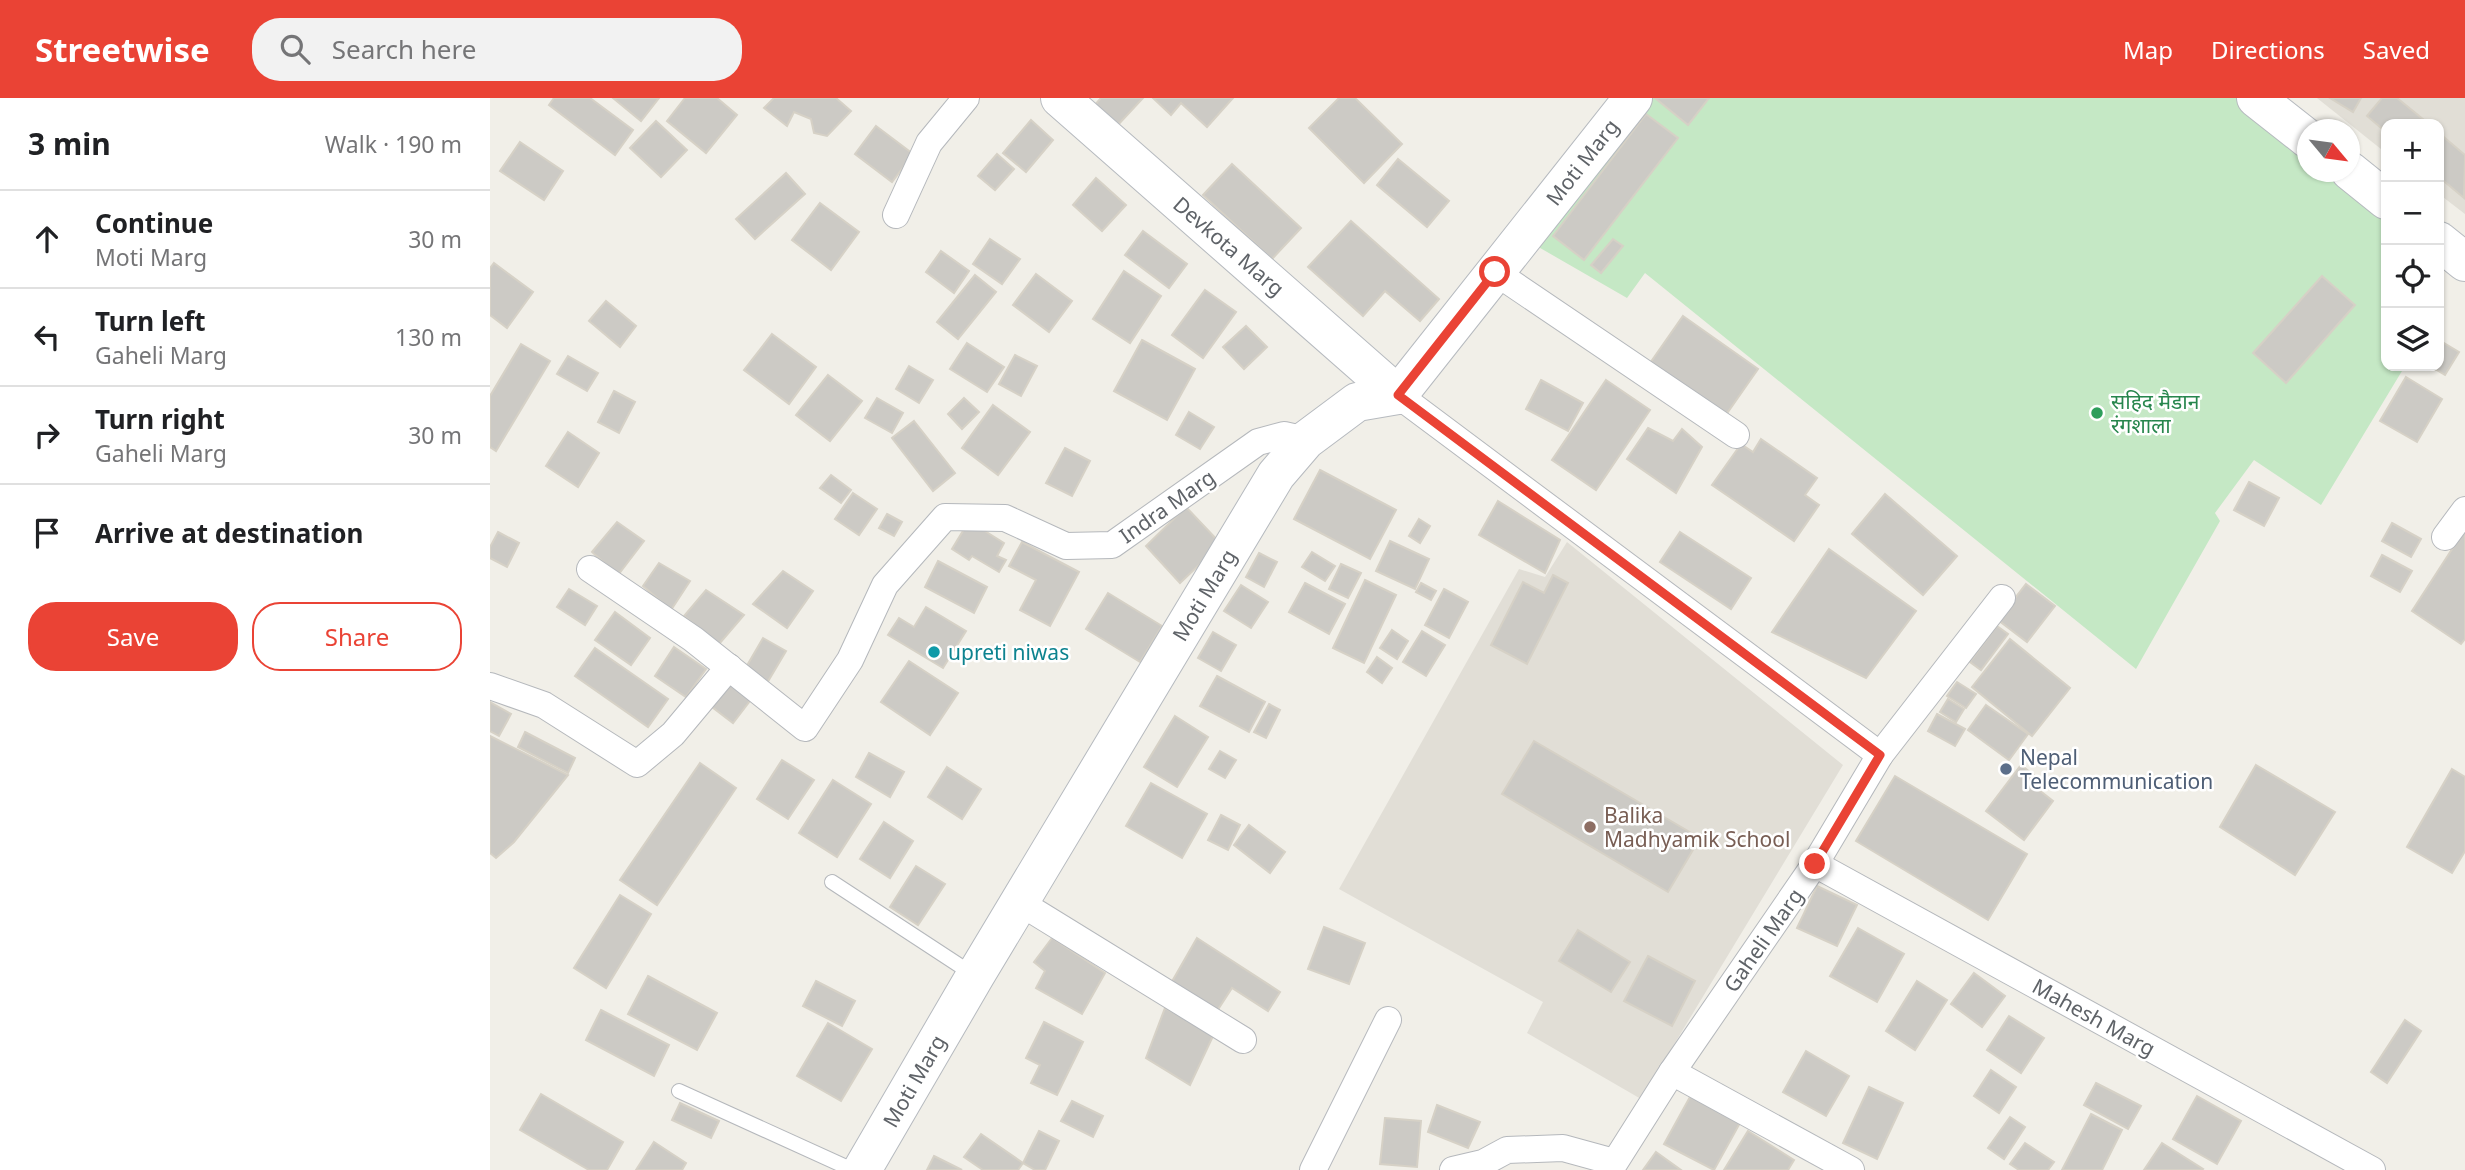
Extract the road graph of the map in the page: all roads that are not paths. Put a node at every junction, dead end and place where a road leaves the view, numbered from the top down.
1 (966, 98) edge
2 (1060, 98) edge
3 (1633, 98) edge
4 (2256, 98) edge
5 (2297, 130) edge
6 (2360, 180) edge
7 (2381, 196) edge
8 (896, 215) dead end
9 (2443, 245) edge
10 (2465, 262) edge
11 (1495, 272) junction
12 (1398, 395) junction
13 (1735, 435) dead end
14 (1306, 440) junction
15 (2465, 510) edge
16 (2445, 537) dead end
17 (590, 569) dead end
18 (2002, 598) dead end
19 (729, 667) junction
20 (490, 686) edge
21 (1880, 755) junction
22 (1815, 864) junction
23 (832, 882) dead end
24 (1019, 902) junction
25 (975, 976) junction
26 (1388, 1020) dead end
27 (1243, 1040) dead end
28 (1672, 1072) junction
29 (679, 1091) dead end
30 (1612, 1166) edge
31 (853, 1170) edge
32 (862, 1170) edge
33 (1313, 1170) edge
34 (1453, 1170) edge
35 (1850, 1170) edge
36 (2372, 1170) edge

1 - 8 street
2 - 12 street, Devkota Marg
3 - 11 street, Moti Marg
4 - 5 street
6 - 7 street
9 - 10 street
11 - 12 street, Moti Marg
11 - 13 street
12 - 14 street, Moti Marg
12 - 21 street
14 - 19 street, Indra Marg
14 - 24 street, Moti Marg
15 - 16 street
17 - 19 street
18 - 21 street, Gaheli Marg
19 - 20 street
21 - 22 street, Gaheli Marg
22 - 28 street, Gaheli Marg
22 - 36 street, Mahesh Marg
23 - 25 lane
24 - 25 street, Moti Marg
24 - 27 street
25 - 32 street, Moti Marg
26 - 33 street
28 - 30 street, Gaheli Marg
28 - 35 street
29 - 31 lane
30 - 34 street

